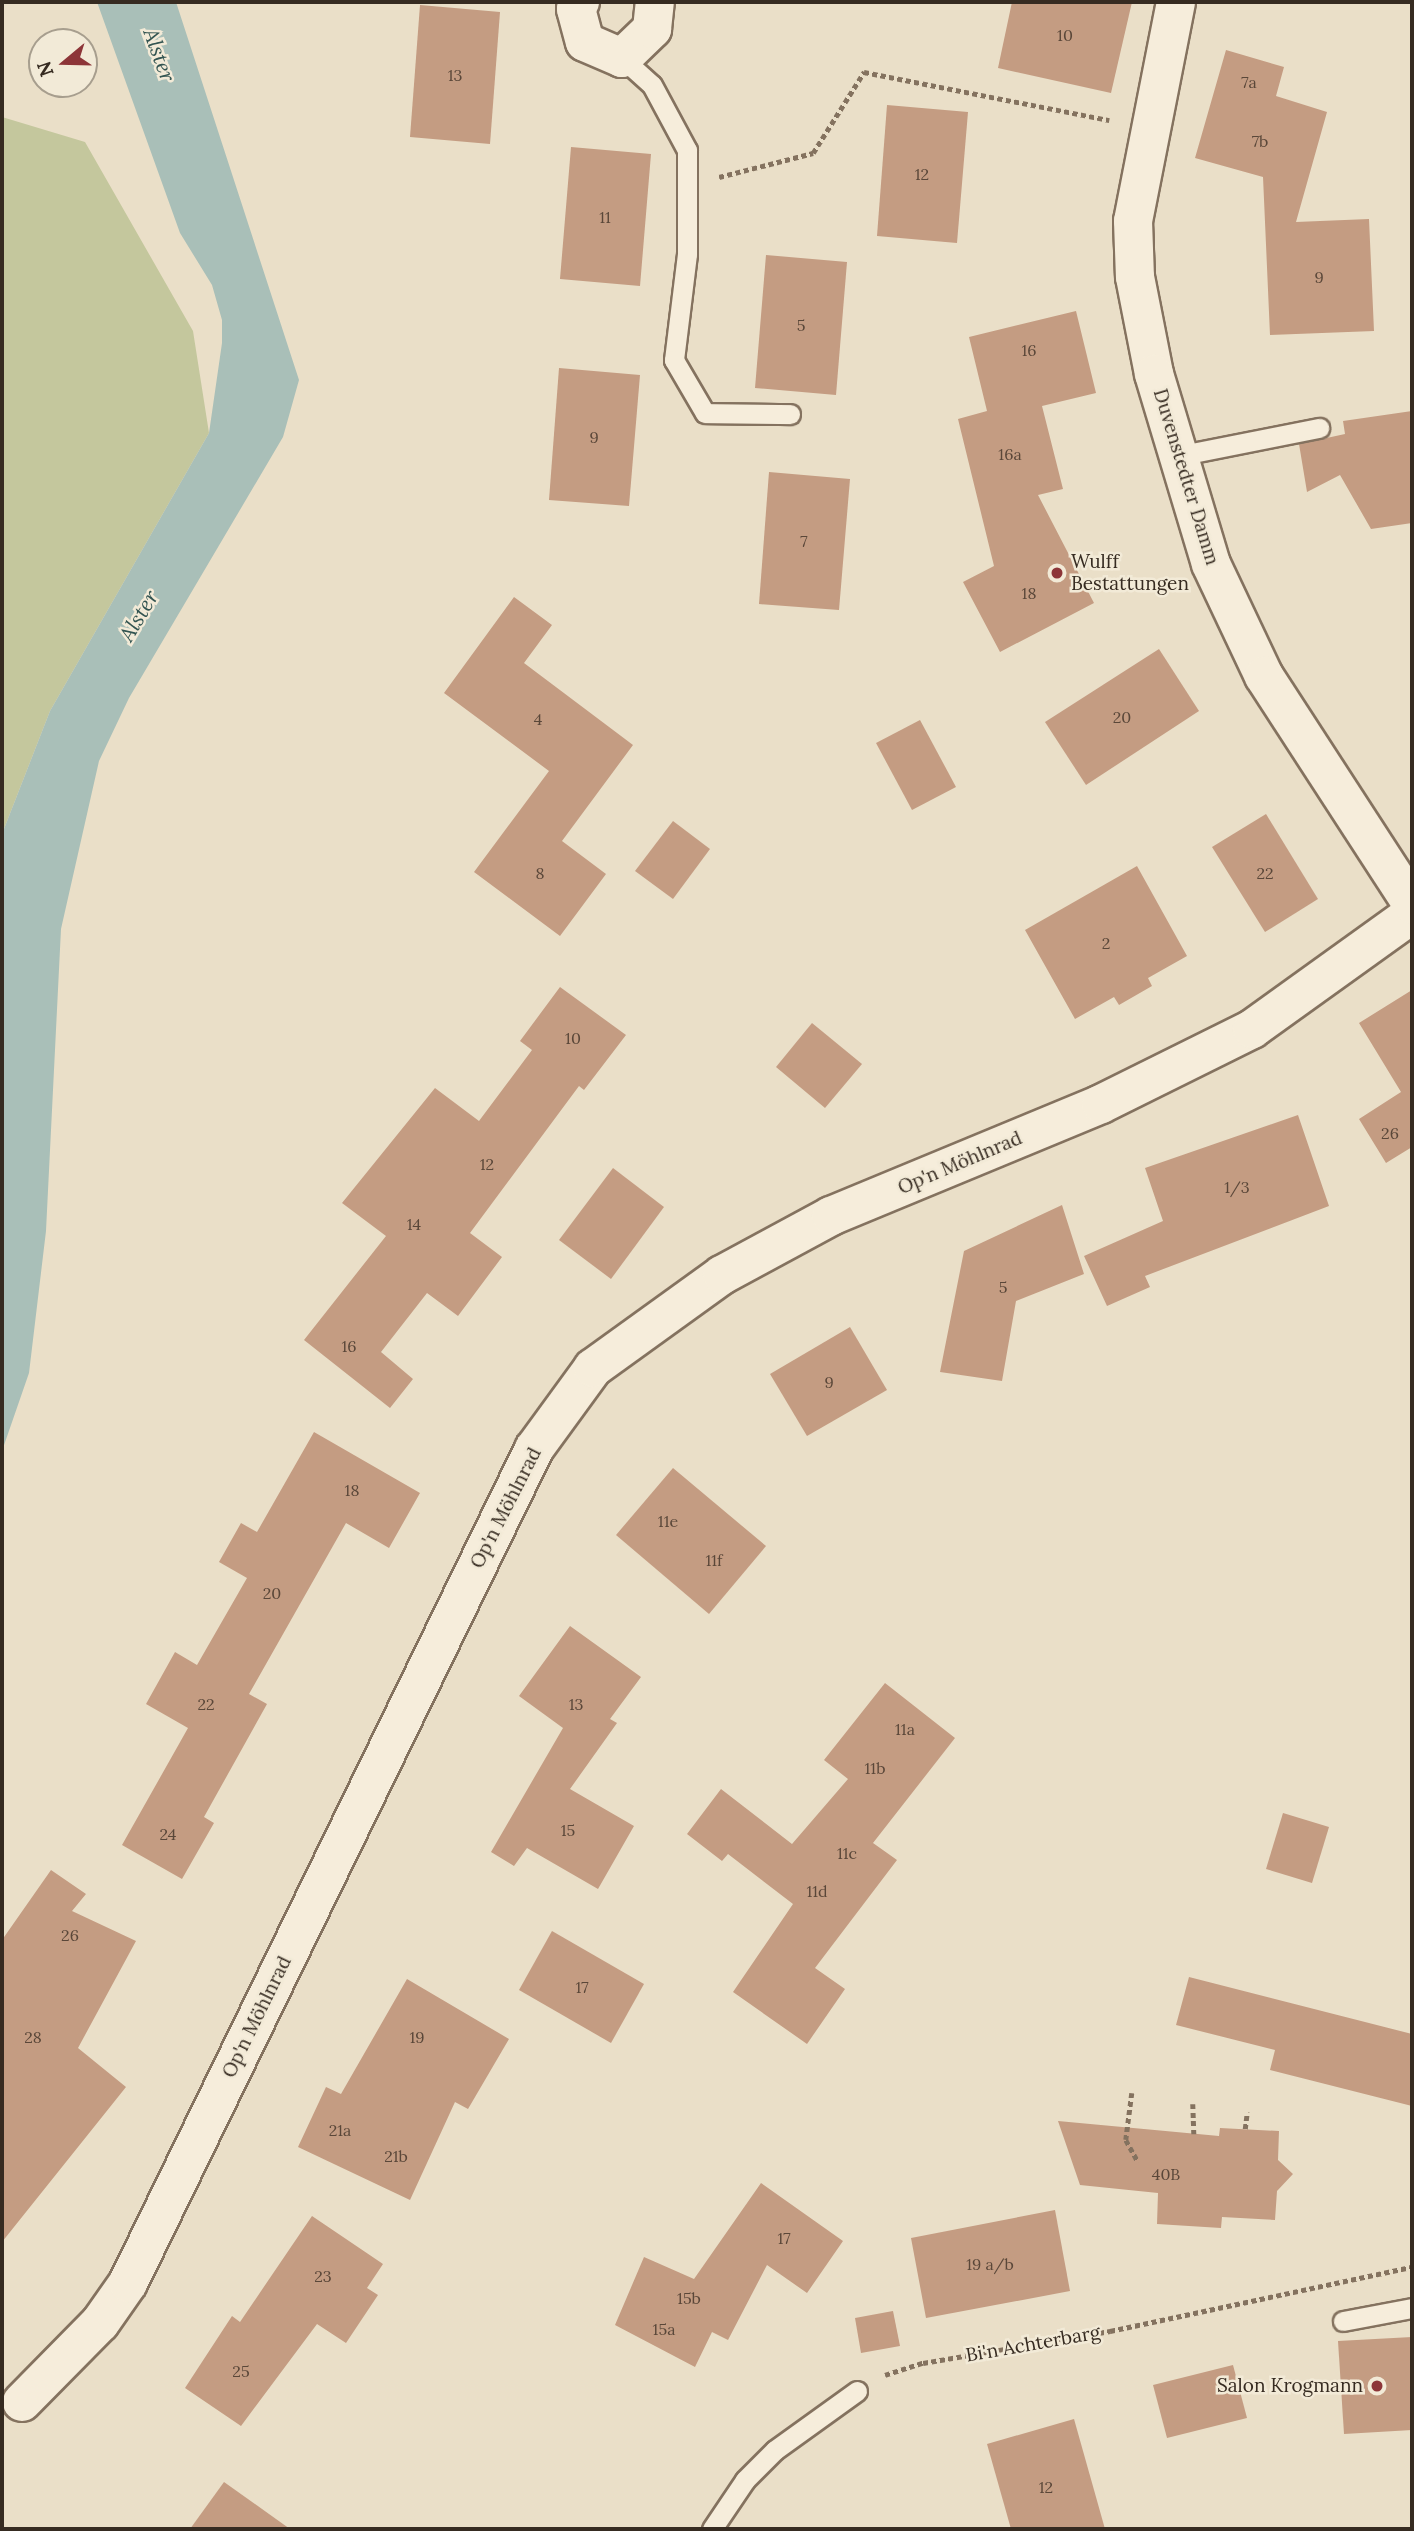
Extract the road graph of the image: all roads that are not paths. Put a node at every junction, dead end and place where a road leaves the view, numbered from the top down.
1 (580, 2) edge
2 (655, 2) edge
3 (1176, 2) edge
4 (622, 58) junction
5 (790, 414) dead end
6 (1319, 428) dead end
7 (1177, 456) junction
8 (1412, 904) edge
9 (1412, 914) edge
10 (1412, 2308) edge
11 (1343, 2321) dead end
12 (857, 2391) road end
13 (22, 2402) dead end
14 (712, 2529) edge

1 - 4 street
2 - 4 street
3 - 7 street, Duvenstedter Damm
4 - 5 lane
6 - 7 lane
7 - 8 street, Duvenstedter Damm
9 - 13 street, Op'n Möhlnrad
10 - 11 lane
12 - 14 lane

